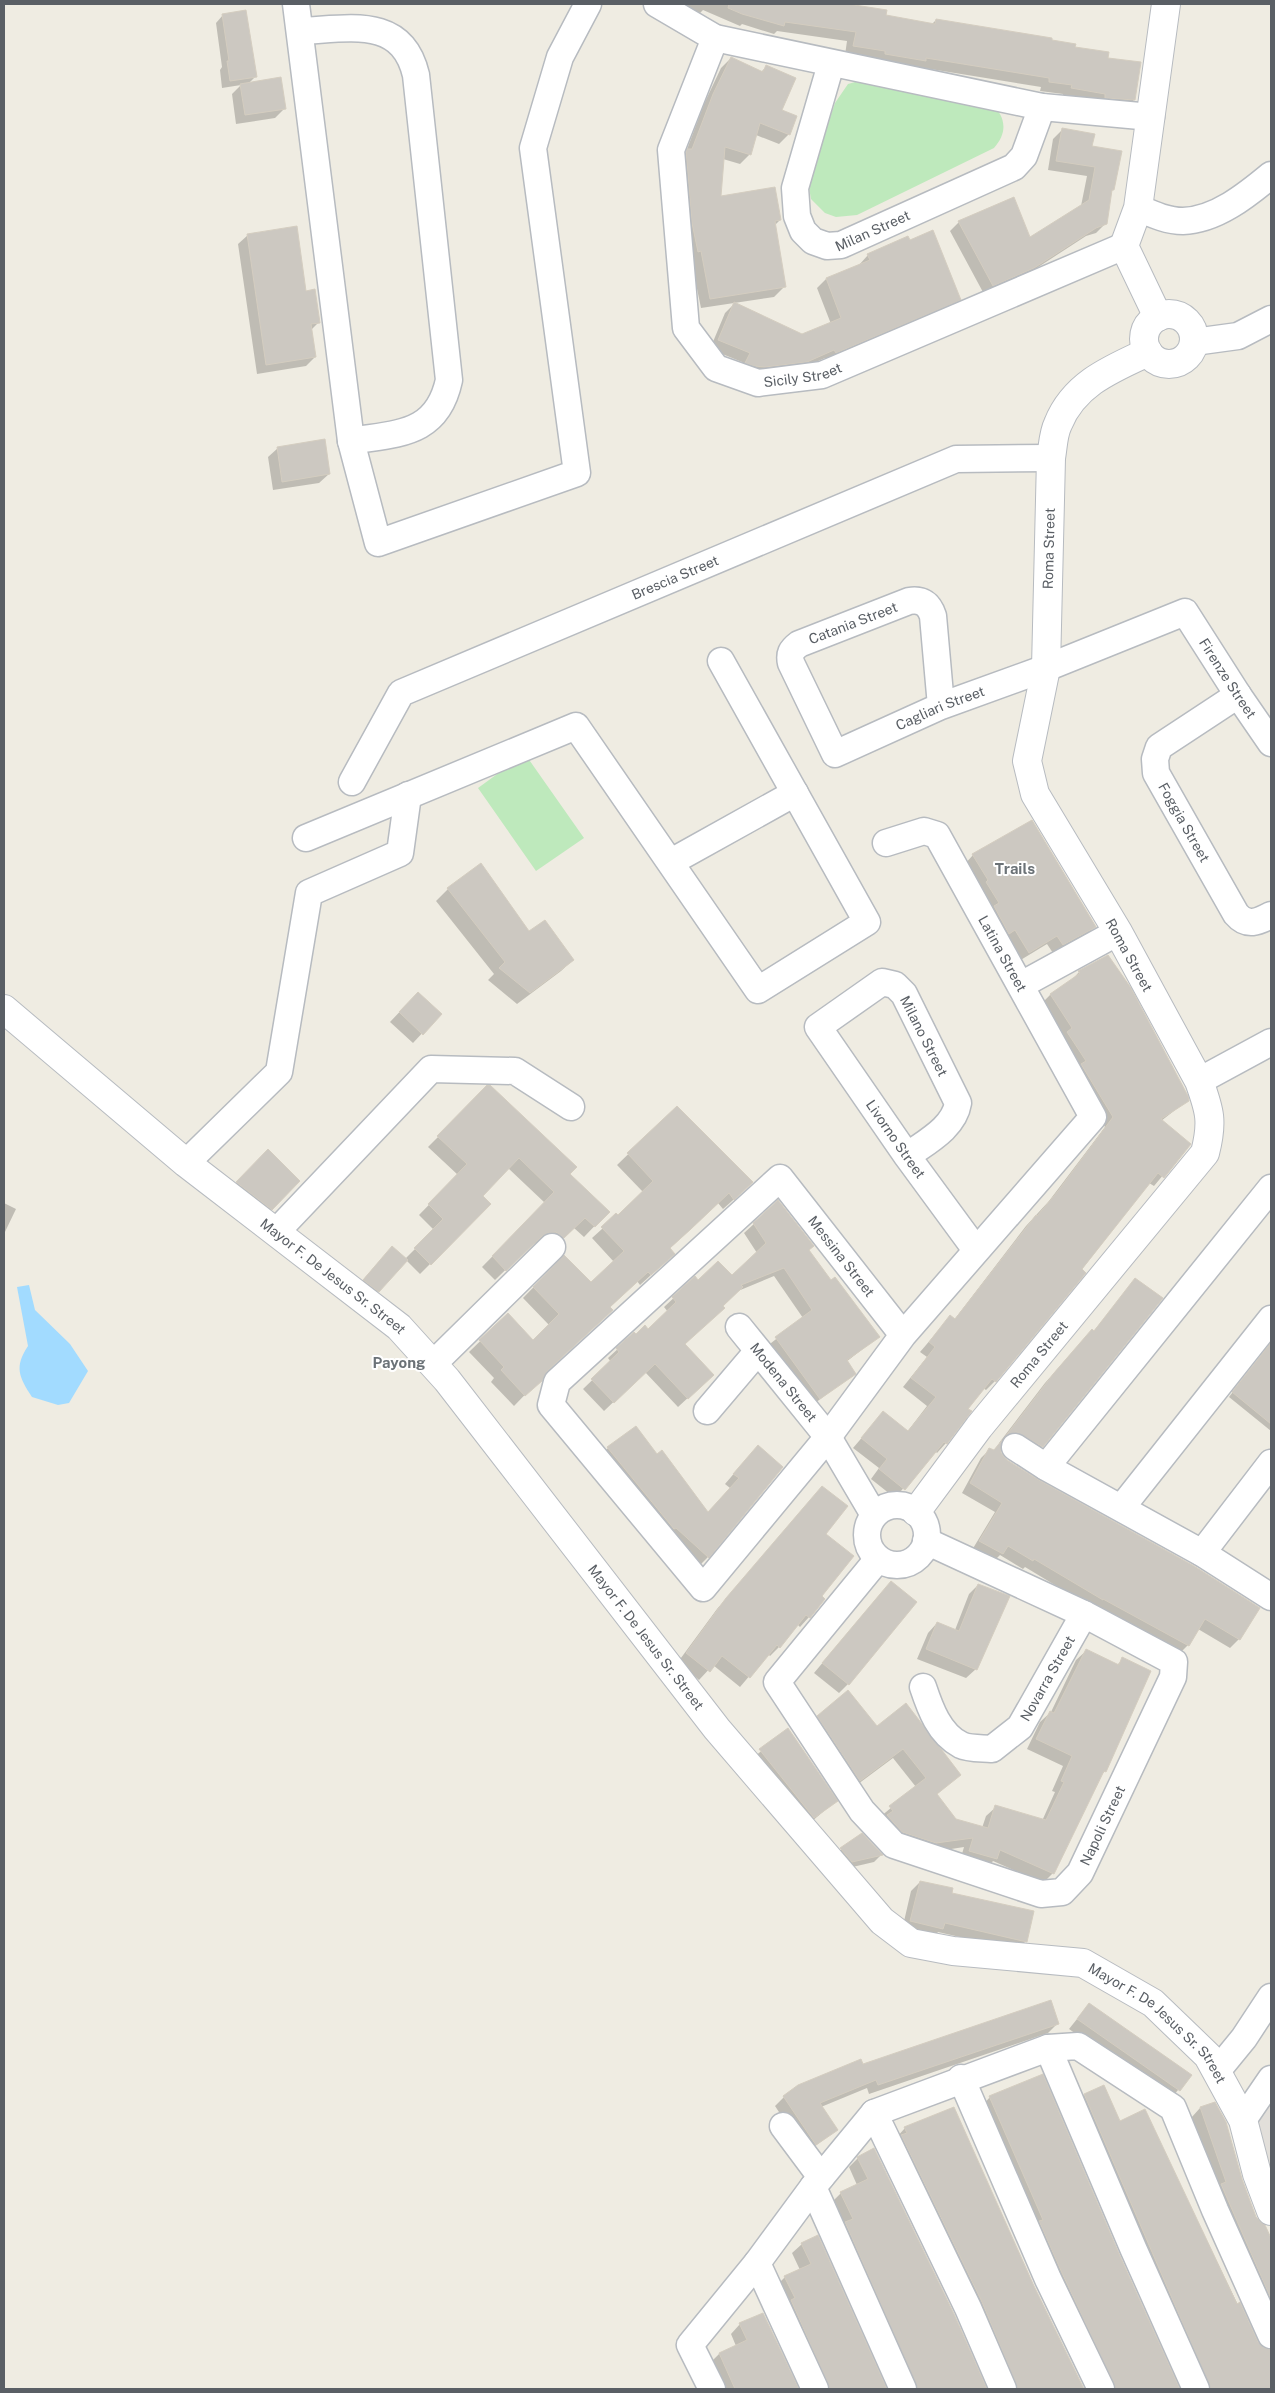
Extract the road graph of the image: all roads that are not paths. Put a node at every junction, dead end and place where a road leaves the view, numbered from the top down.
1 (296, 4) edge
2 (588, 4) edge
3 (657, 4) edge
4 (1166, 4) edge
5 (300, 31) junction
6 (715, 38) junction
7 (831, 64) junction
8 (1042, 107) junction
9 (1151, 116) junction
10 (1271, 175) edge
11 (1138, 208) junction
12 (1124, 246) junction
13 (1158, 317) junction
14 (1271, 320) edge
15 (1194, 342) junction
16 (1148, 352) junction
17 (351, 441) junction
18 (1051, 458) junction
19 (1185, 612) joint
20 (721, 661) dead end
21 (1046, 668) junction
22 (1238, 695) junction
23 (941, 706) junction
24 (1271, 743) edge
25 (835, 754) joint
26 (352, 782) dead end
27 (795, 794) junction
28 (408, 795) junction
29 (306, 838) dead end
30 (886, 843) dead end
31 (671, 862) junction
32 (1271, 915) edge
33 (1118, 932) junction
34 (1021, 985) junction
35 (4, 1009) edge
36 (818, 1027) joint
37 (1271, 1042) edge
38 (1198, 1082) junction
39 (571, 1107) dead end
40 (907, 1156) junction
41 (186, 1162) junction
42 (1271, 1188) edge
43 (277, 1230) junction
44 (552, 1247) dead end
45 (976, 1250) junction
46 (1271, 1319) edge
47 (738, 1327) dead end
48 (903, 1335) junction
49 (758, 1351) junction
50 (433, 1364) junction
51 (707, 1412) dead end
52 (828, 1437) junction
53 (1015, 1447) dead end
54 (1271, 1464) edge
55 (1046, 1467) junction
56 (1122, 1507) junction
57 (916, 1512) junction
58 (874, 1515) junction
59 (926, 1541) junction
60 (1202, 1553) junction
61 (878, 1559) junction
62 (1271, 1597) edge
63 (1084, 1614) junction
64 (923, 1687) dead end
65 (1271, 1997) edge
66 (1048, 2048) junction
67 (1216, 2071) junction
68 (961, 2078) junction
69 (1271, 2079) edge
70 (874, 2113) junction
71 (1243, 2120) junction
72 (783, 2126) dead end
73 (817, 2182) junction
74 (1271, 2212) edge
75 (757, 2263) junction
76 (1271, 2334) edge
77 (712, 2389) edge
78 (815, 2389) edge
79 (903, 2389) edge
80 (1003, 2389) edge
81 (1101, 2389) edge
82 (1196, 2389) edge

1 - 5 street
2 - 17 street
3 - 6 street
4 - 9 street
5 - 17 street
5 - 17 street
6 - 7 street
6 - 12 street, Sicily Street
7 - 8 street
7 - 8 street, Milan Street
8 - 9 street
9 - 11 street
10 - 11 street
11 - 12 street
12 - 13 street
13 - 15 street
13 - 16 street
14 - 15 street
15 - 16 street
16 - 18 street, Roma Street
18 - 21 street, Roma Street
18 - 26 street, Brescia Street
19 - 21 street, Cagliari Street
19 - 22 street, Firenze Street
20 - 27 street
21 - 23 street, Cagliari Street
21 - 33 street, Roma Street
22 - 24 street, Firenze Street
22 - 32 street, Foggia Street
23 - 25 street, Cagliari Street
23 - 25 street, Catania Street
27 - 31 street
27 - 31 street
28 - 29 street
28 - 31 street
28 - 41 street
30 - 34 street, Latina Street
33 - 34 street
33 - 38 street, Roma Street
34 - 45 street, Latina Street
35 - 41 street, Mayor F. De Jesus Sr. Street
36 - 40 street, Livorno Street
36 - 40 street, Milano Street
37 - 38 street
38 - 57 street, Roma Street
39 - 43 street
40 - 45 street, Livorno Street
41 - 43 street, Mayor F. De Jesus Sr. Street
42 - 55 street
43 - 50 street, Mayor F. De Jesus Sr. Street
44 - 50 street
45 - 48 street
46 - 56 street
47 - 49 street, Modena Street
48 - 52 street
48 - 52 street, Messina Street
49 - 51 street
49 - 52 street, Modena Street
50 - 67 street, Mayor F. De Jesus Sr. Street
52 - 58 street, Modena Street
53 - 55 street
54 - 60 street
55 - 56 street
56 - 60 street
57 - 58 street
57 - 59 street
58 - 61 street
59 - 61 street
59 - 63 street, Napoli Street
60 - 62 street
61 - 63 street, Napoli Street
63 - 64 street, Novarra Street
65 - 67 street
66 - 68 street
66 - 76 street
66 - 82 street
67 - 71 street, Mayor F. De Jesus Sr. Street
68 - 70 street
68 - 81 street
69 - 71 street
70 - 73 street
70 - 80 street
71 - 74 street, Mayor F. De Jesus Sr. Street
72 - 73 street
73 - 75 street
73 - 79 street
75 - 77 street
75 - 78 street

